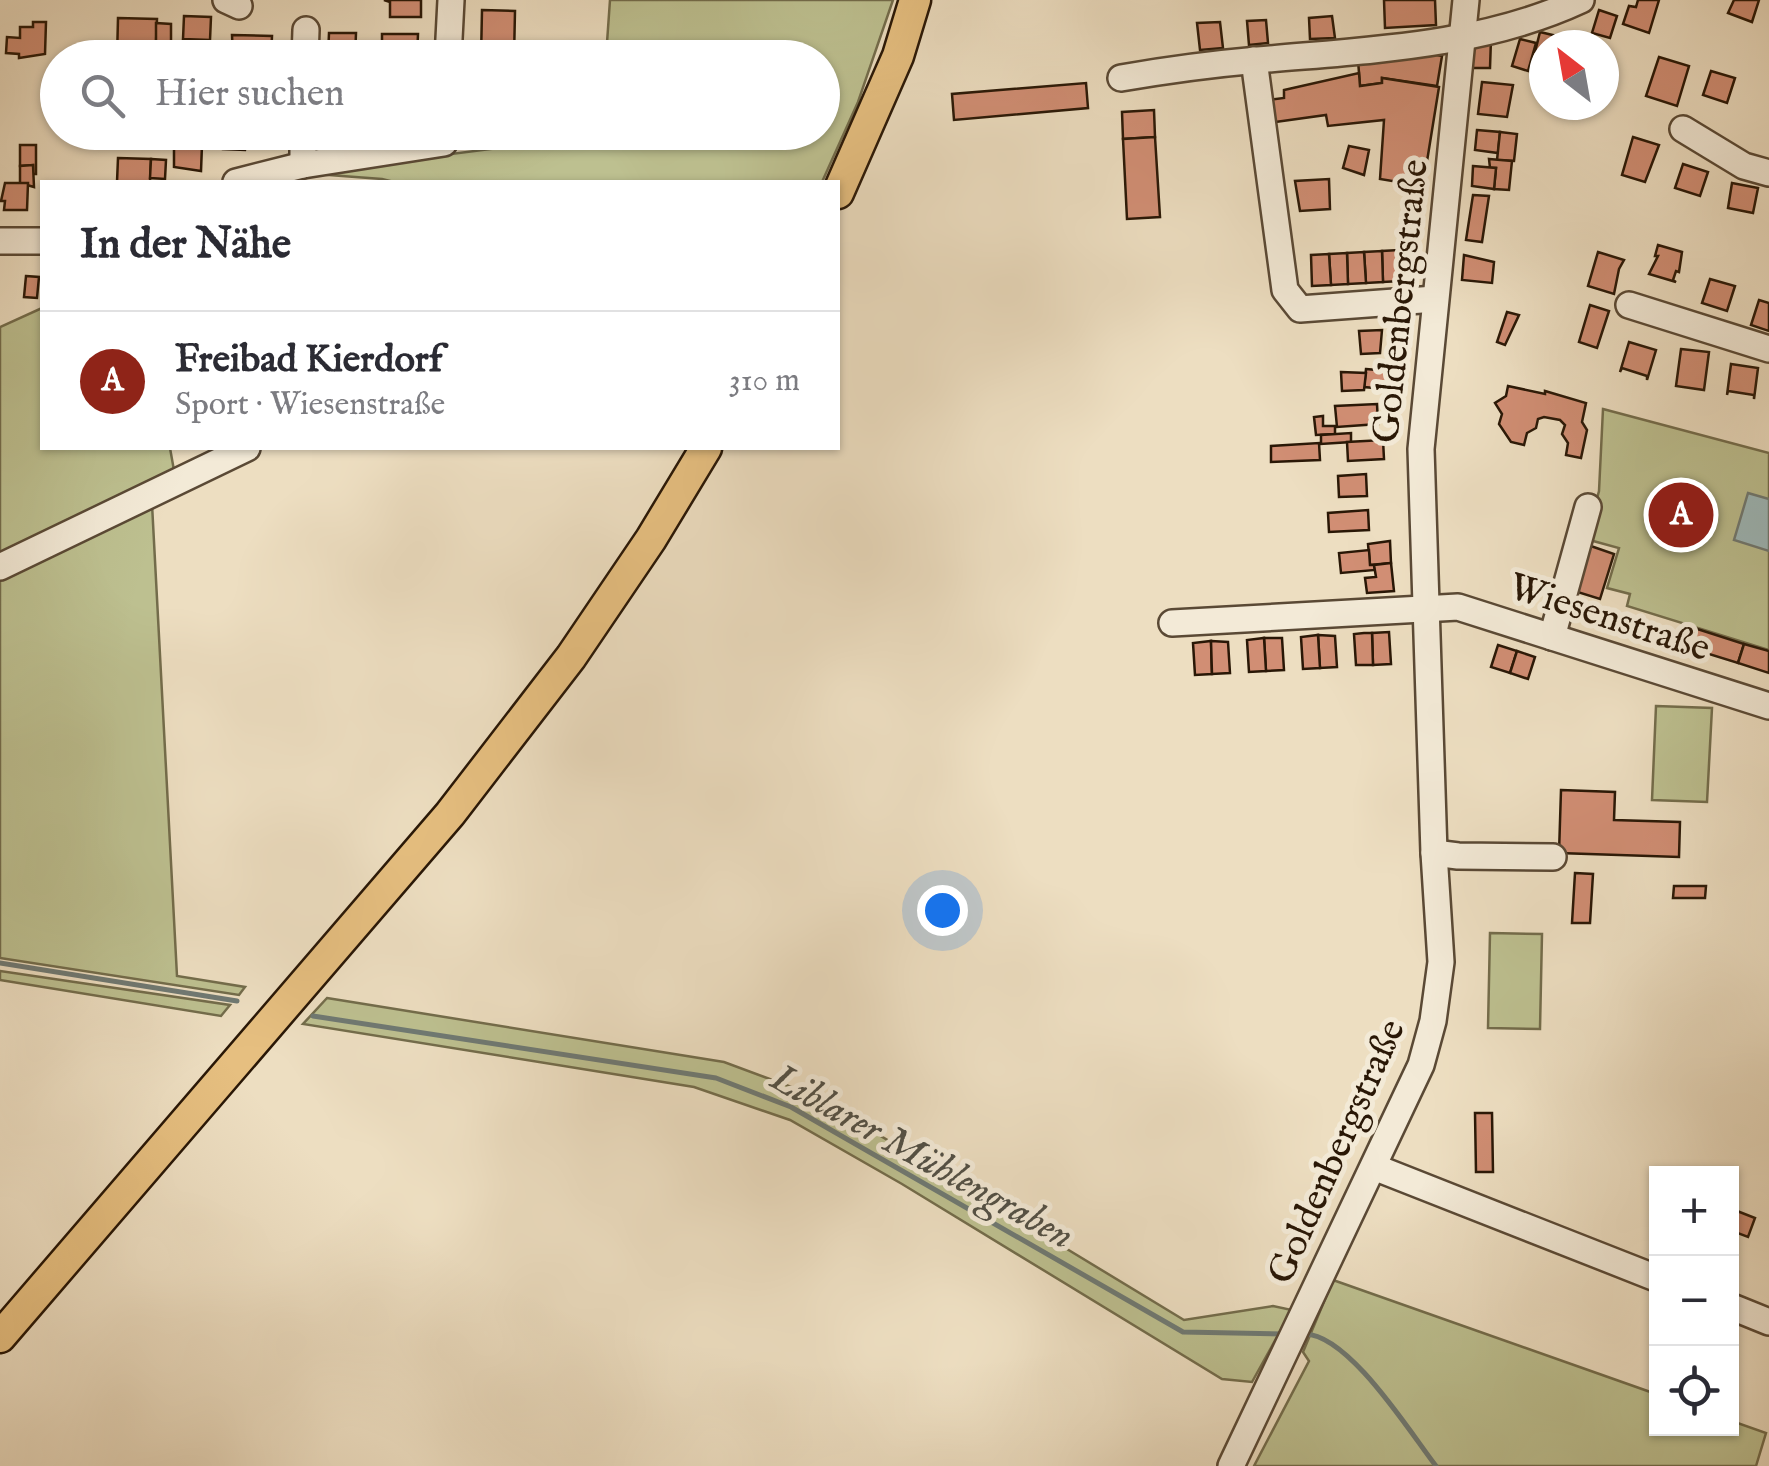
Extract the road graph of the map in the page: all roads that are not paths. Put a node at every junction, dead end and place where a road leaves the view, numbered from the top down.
1 (451, 0) edge
2 (914, 0) edge
3 (1466, 0) edge
4 (1581, 0) edge
5 (306, 30) dead end
6 (1464, 37) junction
7 (306, 40) edge
8 (449, 40) edge
9 (1254, 60) junction
10 (1121, 78) dead end
11 (1683, 129) dead end
12 (302, 150) edge
13 (381, 150) edge
14 (302, 165) junction
15 (1769, 174) edge
16 (244, 180) edge
17 (840, 189) edge
18 (0, 241) edge
19 (40, 241) edge
20 (1436, 298) junction
21 (1629, 305) dead end
22 (1769, 349) edge
23 (243, 450) edge
24 (705, 450) edge
25 (1588, 508) dead end
26 (0, 567) edge
27 (1426, 609) junction
28 (1172, 624) dead end
29 (1552, 637) junction
30 (1769, 706) edge
31 (1434, 853) junction
32 (1553, 857) dead end
33 (1374, 1167) junction
34 (1649, 1275) edge
35 (1739, 1310) edge
36 (1769, 1322) edge
37 (0, 1337) edge
38 (1231, 1466) edge

1 - 8 street
2 - 17 main road
3 - 6 street, Goldenbergstraße
4 - 6 street
5 - 7 street
6 - 9 street
6 - 20 street, Goldenbergstraße
9 - 10 street
9 - 20 street
11 - 15 street
12 - 14 street
13 - 14 street
14 - 16 street
18 - 19 street
20 - 27 street, Goldenbergstraße
21 - 22 street
23 - 26 street
24 - 37 main road
25 - 29 street
27 - 28 street
27 - 29 street, Wiesenstraße
27 - 31 street, Goldenbergstraße
29 - 30 street, Wiesenstraße
31 - 32 street
31 - 33 street, Goldenbergstraße
33 - 34 street
33 - 38 street, Goldenbergstraße
35 - 36 street

